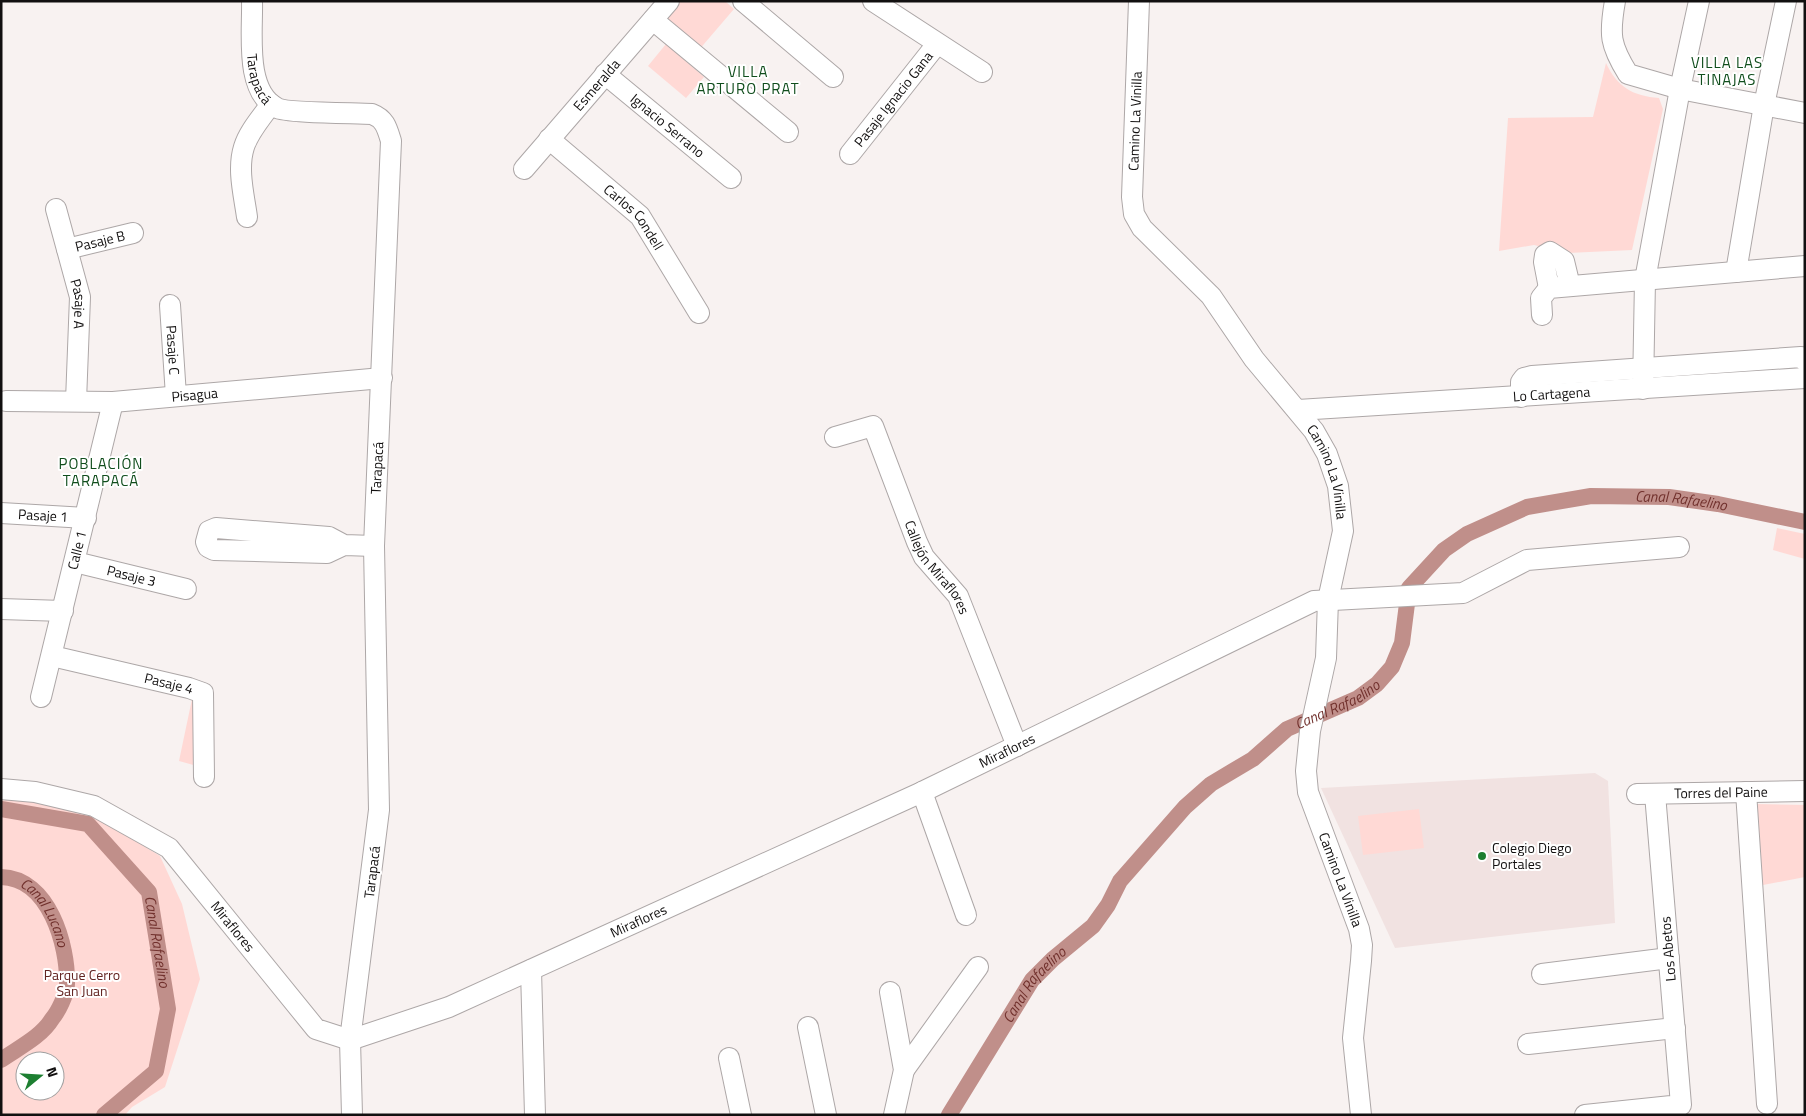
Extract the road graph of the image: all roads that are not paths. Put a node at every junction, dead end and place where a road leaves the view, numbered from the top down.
1 (252, 1) edge
2 (669, 1) edge
3 (743, 1) edge
4 (873, 1) edge
5 (1139, 1) edge
6 (1615, 1) edge
7 (1699, 1) edge
8 (1786, 1) edge
9 (652, 20) junction
10 (938, 44) junction
11 (982, 72) dead end
12 (605, 74) junction
13 (833, 77) dead end
14 (1680, 89) junction
15 (271, 104) junction
16 (1764, 105) junction
17 (1805, 113) edge
18 (788, 132) dead end
19 (549, 140) junction
20 (850, 154) dead end
21 (524, 168) dead end
22 (731, 178) dead end
23 (56, 209) dead end
24 (247, 217) dead end
25 (133, 233) dead end
26 (67, 249) junction
27 (1805, 266) edge
28 (1736, 272) junction
29 (1646, 280) junction
30 (1570, 286) junction
31 (1548, 288) junction
32 (170, 305) dead end
33 (699, 313) dead end
34 (1542, 315) dead end
35 (1805, 361) edge
36 (1644, 368) junction
37 (382, 378) junction
38 (1805, 378) edge
39 (1643, 389) junction
40 (176, 396) junction
41 (1521, 396) junction
42 (6, 401) dead end
43 (76, 401) junction
44 (113, 402) junction
45 (1298, 410) junction
46 (835, 437) dead end
47 (1, 513) edge
48 (86, 518) junction
49 (344, 545) junction
50 (374, 546) junction
51 (1679, 547) dead end
52 (75, 562) junction
53 (186, 589) dead end
54 (1328, 600) junction
55 (1, 609) edge
56 (63, 611) junction
57 (52, 656) junction
58 (41, 697) dead end
59 (1017, 746) junction
60 (204, 777) dead end
61 (1, 789) edge
62 (1805, 791) edge
63 (922, 792) junction
64 (1746, 792) junction
65 (1646, 794) joint
66 (966, 915) dead end
67 (1669, 958) junction
68 (978, 967) dead end
69 (531, 970) junction
70 (1542, 974) dead end
71 (890, 992) dead end
72 (808, 1027) dead end
73 (1675, 1028) junction
74 (350, 1040) junction
75 (1528, 1044) dead end
76 (729, 1058) dead end
77 (904, 1070) junction
78 (1766, 1104) dead end
79 (352, 1115) edge
80 (534, 1115) edge
81 (741, 1115) edge
82 (826, 1115) edge
83 (894, 1115) edge
84 (1360, 1115) edge
85 (1584, 1115) edge

1 - 15 street, Tarapacá
2 - 9 street, Esmeralda
3 - 13 street
4 - 10 street
5 - 45 street, Camino La Vinilla
6 - 14 street
7 - 14 street
8 - 16 street
9 - 12 street, Esmeralda
9 - 18 street
10 - 11 street
10 - 20 street, Pasaje Ignacio Gana
12 - 19 street, Esmeralda
12 - 22 street, Ignacio Serrano
14 - 16 street
14 - 29 street
15 - 24 street
15 - 37 street, Tarapacá
16 - 17 street
16 - 28 street
19 - 21 street, Esmeralda
19 - 33 street, Carlos Condell
23 - 26 street, Pasaje A
25 - 26 street, Pasaje B
26 - 43 street, Pasaje A
27 - 28 street
28 - 29 street
29 - 30 street
29 - 36 street
30 - 31 street
30 - 31 street
31 - 34 street
32 - 40 street, Pasaje C
35 - 36 street
36 - 39 street
36 - 41 street
37 - 40 street, Pisagua
37 - 50 street, Tarapacá
38 - 39 street, Lo Cartagena
39 - 41 street, Lo Cartagena
40 - 44 street, Pisagua
41 - 45 street, Lo Cartagena
42 - 43 street, Pisagua
43 - 44 street, Pisagua
44 - 48 street, Calle 1
45 - 54 street, Camino La Vinilla
46 - 59 street, Callejón Miraflores
47 - 48 street, Pasaje 1
48 - 52 street, Calle 1
49 - 49 street
49 - 50 street
50 - 74 street, Tarapacá
51 - 54 street, Miraflores
52 - 53 street, Pasaje 3
52 - 56 street, Calle 1
54 - 59 street, Miraflores
54 - 84 street, Camino La Vinilla
55 - 56 street
56 - 57 street, Calle 1
57 - 58 street, Calle 1
57 - 60 street, Pasaje 4
59 - 63 street, Miraflores
61 - 74 street, Miraflores
62 - 64 street, Torres del Paine
63 - 66 street
63 - 69 street, Miraflores
64 - 65 street, Torres del Paine
64 - 78 street
65 - 67 street, Los Abetos
67 - 70 street
67 - 73 street, Los Abetos
68 - 77 street
69 - 74 street, Miraflores
69 - 80 street
71 - 77 street
72 - 82 street
73 - 75 street
73 - 85 street, Los Abetos
74 - 79 street, Tarapacá
76 - 81 street
77 - 83 street

